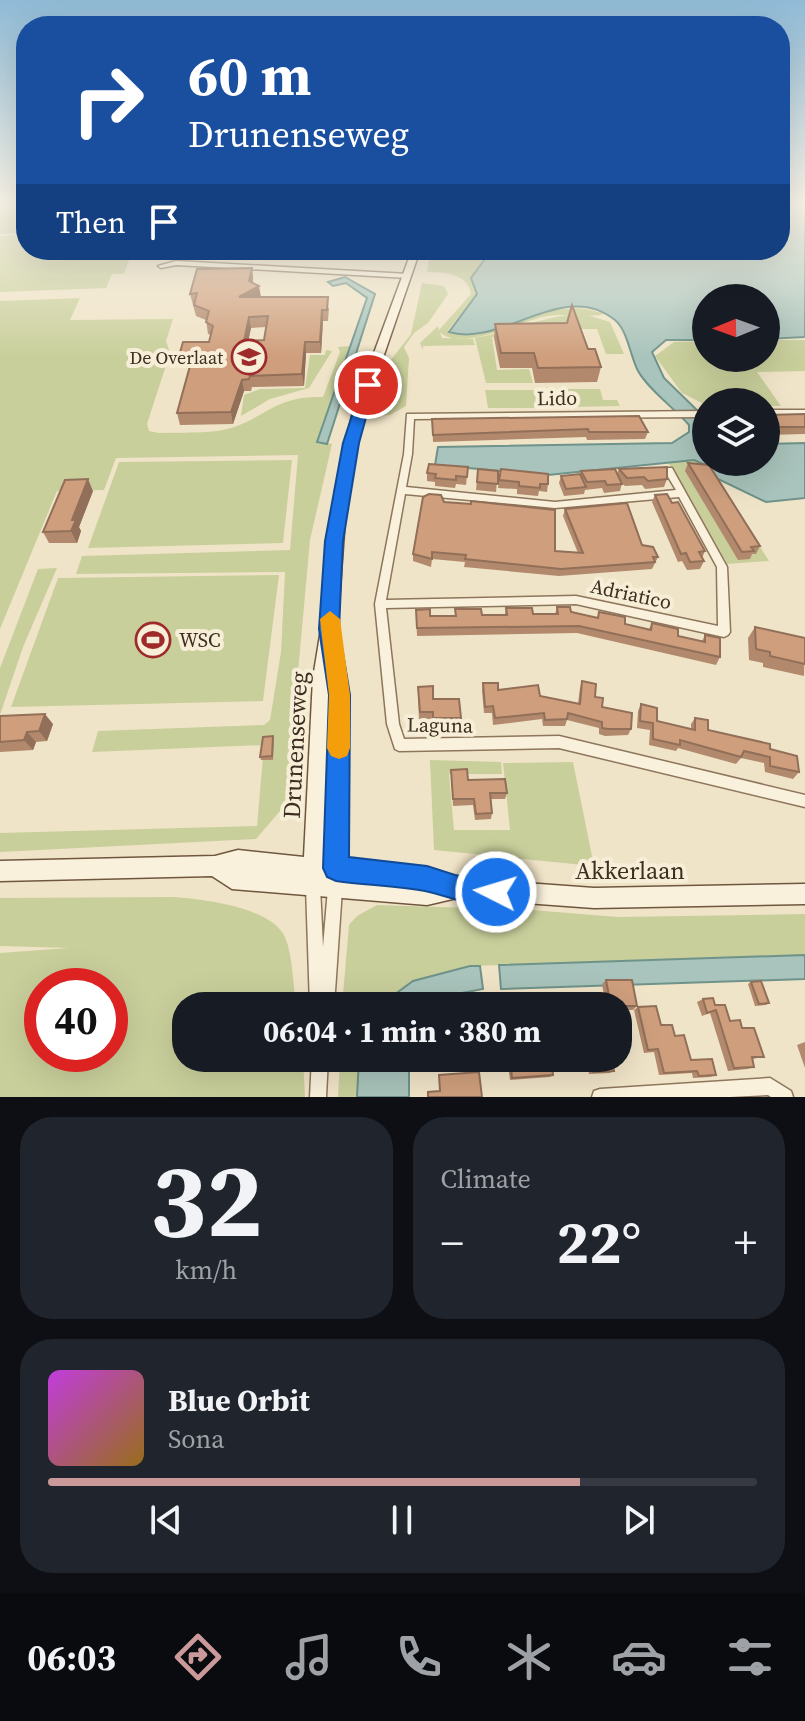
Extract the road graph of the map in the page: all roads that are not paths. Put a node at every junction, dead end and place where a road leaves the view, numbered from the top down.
1 (406, 260) edge
2 (412, 260) edge
3 (161, 266) dead end
4 (404, 278) junction
5 (780, 413) edge
6 (805, 413) edge
7 (692, 414) edge
8 (410, 416) joint
9 (669, 470) edge
10 (402, 490) junction
11 (682, 493) junction
12 (380, 604) junction
13 (329, 629) junction
14 (805, 801) edge
15 (313, 865) junction
16 (215, 866) junction
17 (0, 871) edge
18 (336, 878) junction
19 (313, 887) junction
20 (805, 894) edge
21 (317, 992) edge
22 (327, 992) edge
23 (319, 1072) edge
24 (318, 1097) edge
25 (600, 1097) edge
26 (785, 1097) edge

1 - 4 street, Drunenseweg
2 - 4 street, Drunenseweg
3 - 4 street
4 - 13 street, Drunenseweg
5 - 6 street
7 - 8 street, Lido
8 - 10 street, Laguna
9 - 11 street, Adriatico
10 - 11 street
10 - 12 street, Laguna
11 - 12 street, Adriatico
12 - 14 street, Laguna
13 - 15 street, Drunenseweg
13 - 18 street, Drunenseweg
15 - 16 street, Akkerlaan
15 - 18 street, Akkerlaan
15 - 19 street, Drunenseweg
16 - 17 street, Akkerlaan
16 - 19 street, Akkerlaan
18 - 19 street, Akkerlaan
18 - 20 street, Akkerlaan
18 - 22 street
19 - 21 street
23 - 24 street
25 - 26 street

